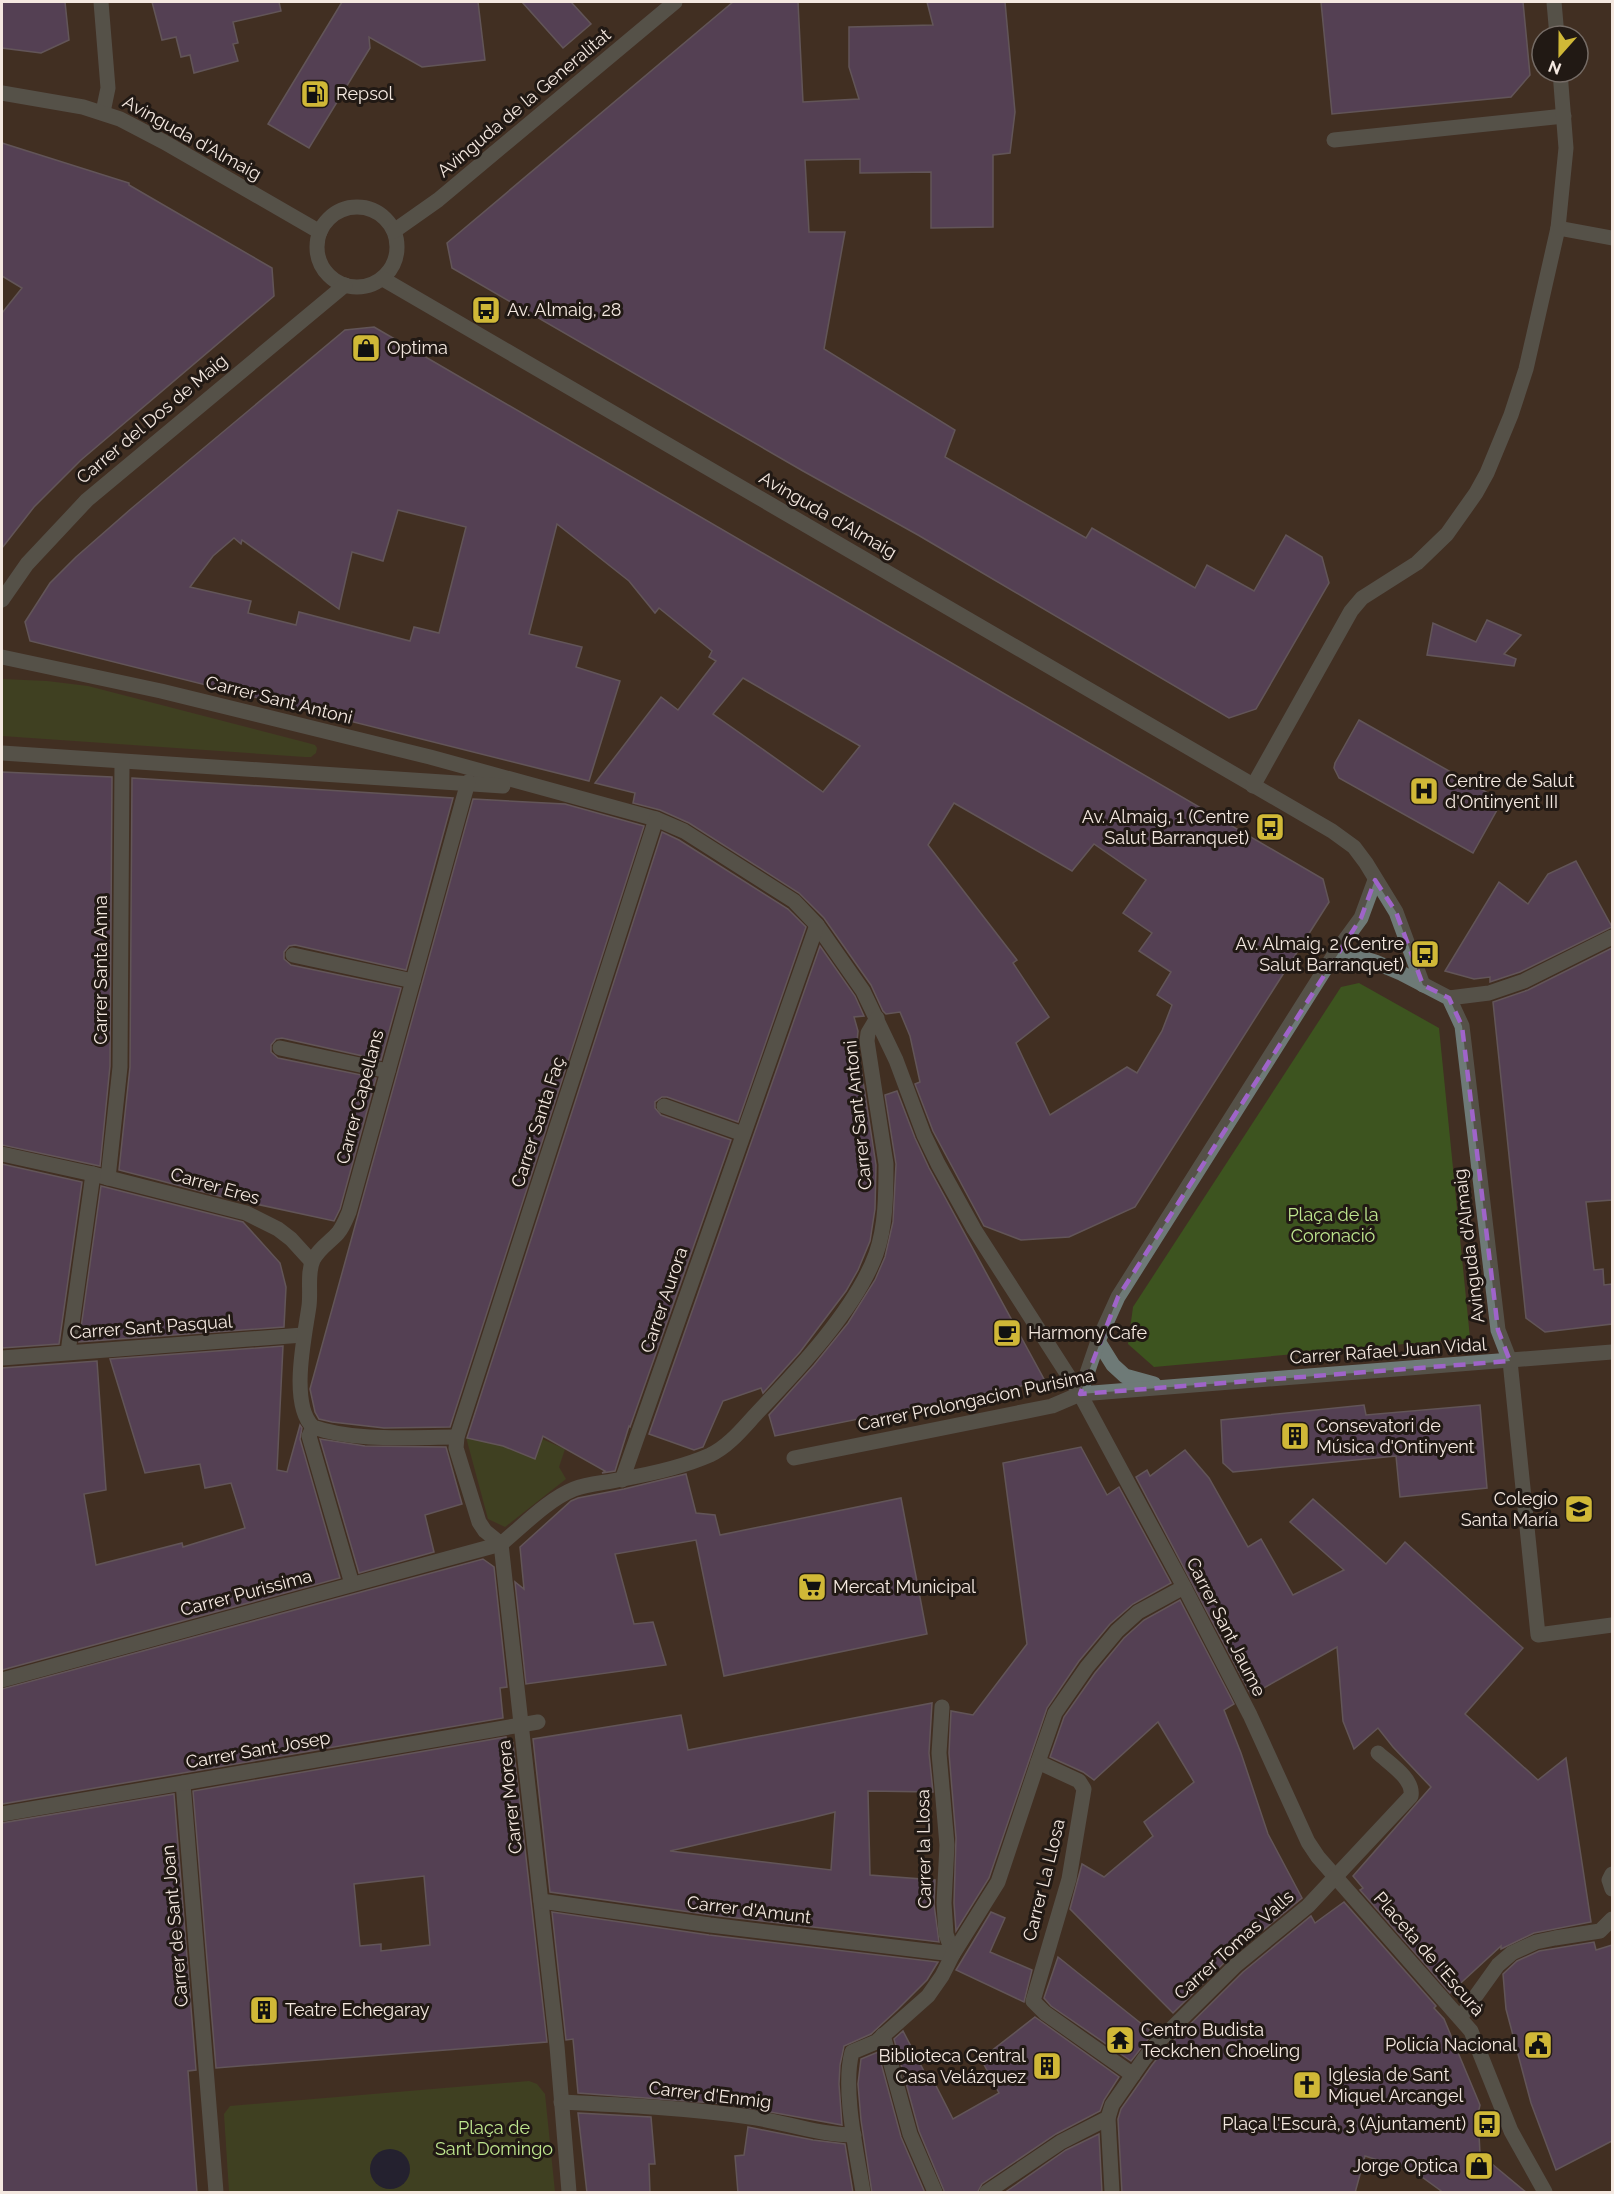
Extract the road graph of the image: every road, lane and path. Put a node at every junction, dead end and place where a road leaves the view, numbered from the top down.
1 (101, 2) edge
2 (675, 2) edge
3 (1554, 2) edge
4 (1556, 24) edge
5 (1561, 84) edge
6 (2, 93) edge
7 (103, 112) junction
8 (1564, 116) junction
9 (1334, 140) dead end
10 (1558, 228) junction
11 (394, 231) junction
12 (320, 232) junction
13 (1612, 238) edge
14 (383, 279) junction
15 (345, 285) junction
16 (2, 600) edge
17 (2, 657) edge
18 (2, 753) edge
19 (122, 762) junction
20 (468, 782) junction
21 (1252, 786) junction
22 (545, 790) junction
23 (656, 819) junction
24 (1375, 880) junction
25 (817, 925) junction
26 (1612, 936) edge
27 (293, 955) dead end
28 (1334, 955) junction
29 (412, 981) junction
30 (1423, 985) junction
31 (1449, 998) junction
32 (877, 1018) junction
33 (280, 1048) dead end
34 (388, 1071) junction
35 (664, 1106) dead end
36 (743, 1134) junction
37 (2, 1154) edge
38 (93, 1174) junction
39 (108, 1178) junction
40 (312, 1262) junction
41 (303, 1335) junction
42 (1098, 1341) junction
43 (68, 1352) junction
44 (1612, 1352) edge
45 (2, 1358) edge
46 (1510, 1361) junction
47 (1167, 1388) junction
48 (1080, 1394) junction
49 (309, 1422) junction
50 (457, 1437) junction
51 (794, 1458) dead end
52 (622, 1480) junction
53 (501, 1544) junction
54 (352, 1584) junction
55 (1184, 1587) junction
56 (1612, 1625) edge
57 (2, 1680) edge
58 (942, 1707) dead end
59 (538, 1722) dead end
60 (521, 1725) junction
61 (1378, 1753) dead end
62 (1038, 1762) junction
63 (183, 1783) junction
64 (2, 1814) edge
65 (1336, 1877) junction
66 (541, 1901) junction
67 (1612, 1919) edge
68 (953, 1954) junction
69 (1460, 2018) junction
70 (883, 2035) junction
71 (1133, 2075) junction
72 (561, 2102) junction
73 (1108, 2118) junction
74 (854, 2134) junction
75 (216, 2193) edge
76 (569, 2193) edge
77 (863, 2193) edge
78 (935, 2193) edge
79 (987, 2193) edge
80 (1112, 2193) edge
81 (1545, 2193) edge

1 - 7 street
2 - 11 street, Avinguda de la Generalitat
3 - 4 street
5 - 8 street
6 - 7 street, Avinguda d'Almaig
7 - 12 street, Avinguda d'Almaig
8 - 9 street
8 - 10 street
10 - 13 street
10 - 21 street
11 - 12 street
11 - 14 street
12 - 15 street
14 - 15 street
14 - 21 street, Avinguda d'Almaig
15 - 16 street, Carrer del Dos de Maig
17 - 22 street, Carrer Sant Antoni
18 - 19 street, Carrer Sant Antoni
19 - 20 street, Carrer Sant Antoni
19 - 39 street, Carrer Santa Anna
20 - 22 street, Carrer Sant Antoni
20 - 29 street, Carrer Capellans
21 - 24 street, Avinguda d'Almaig
22 - 23 street, Carrer Sant Antoni
23 - 25 street, Carrer Sant Antoni
23 - 50 street, Carrer Santa Faç
24 - 28 street
24 - 30 street
25 - 32 street, Carrer Sant Antoni
25 - 36 street, Carrer Aurora
26 - 31 street
27 - 29 street
28 - 30 street
28 - 42 street
29 - 34 street, Carrer Capellans
30 - 31 street
31 - 46 street, Avinguda d'Almaig
32 - 48 street, Carrer Sant Antoni
32 - 52 street, Carrer Sant Antoni
33 - 34 street
34 - 40 street, Carrer Capellans
35 - 36 street
36 - 52 street, Carrer Aurora
37 - 38 street, Carrer Eres
38 - 39 street, Carrer Eres
38 - 43 street
39 - 40 street, Carrer Eres
40 - 41 street
41 - 43 street, Carrer Sant Pasqual
41 - 49 street
42 - 47 street
42 - 48 street
43 - 45 street, Carrer Sant Pasqual
44 - 46 street, Carrer Rafael Juan Vidal
46 - 47 street, Carrer Rafael Juan Vidal
46 - 56 street, Avinguda d'Almaig
47 - 48 street, Carrer Prolongacion Purisima
48 - 51 street, Carrer Prolongacion Purisima
48 - 55 street, Carrer Sant Jaume
49 - 50 street
49 - 54 street
50 - 53 street, Carrer Santa Faç
52 - 53 street, Carrer Sant Antoni
53 - 54 street, Carrer Purissima
53 - 60 street, Carrer Morera
54 - 57 street, Carrer Purissima
55 - 62 street
55 - 65 street, Carrer Sant Jaume
58 - 68 street, Carrer la Llosa
59 - 60 street, Carrer Sant Josep
60 - 63 street, Carrer Sant Josep
60 - 66 street, Carrer Morera
61 - 65 street, Carrer Tomas Valls
62 - 68 street
62 - 71 street, Carrer La Llosa
63 - 64 street, Carrer Sant Josep
63 - 75 street, Carrer de Sant Joan
65 - 69 street, Placeta de l'Escurà
65 - 71 street, Carrer Tomas Valls
66 - 68 street, Carrer d'Amunt
66 - 72 street, Carrer Morera
67 - 69 street
68 - 70 street
69 - 81 street, Placeta de l'Escurà
70 - 74 street
70 - 78 street
71 - 73 street, Carrer Tomas Valls
72 - 74 street, Carrer d'Enmig
72 - 76 street
73 - 79 street
73 - 80 street, Carrer Tomas Valls
74 - 77 street

